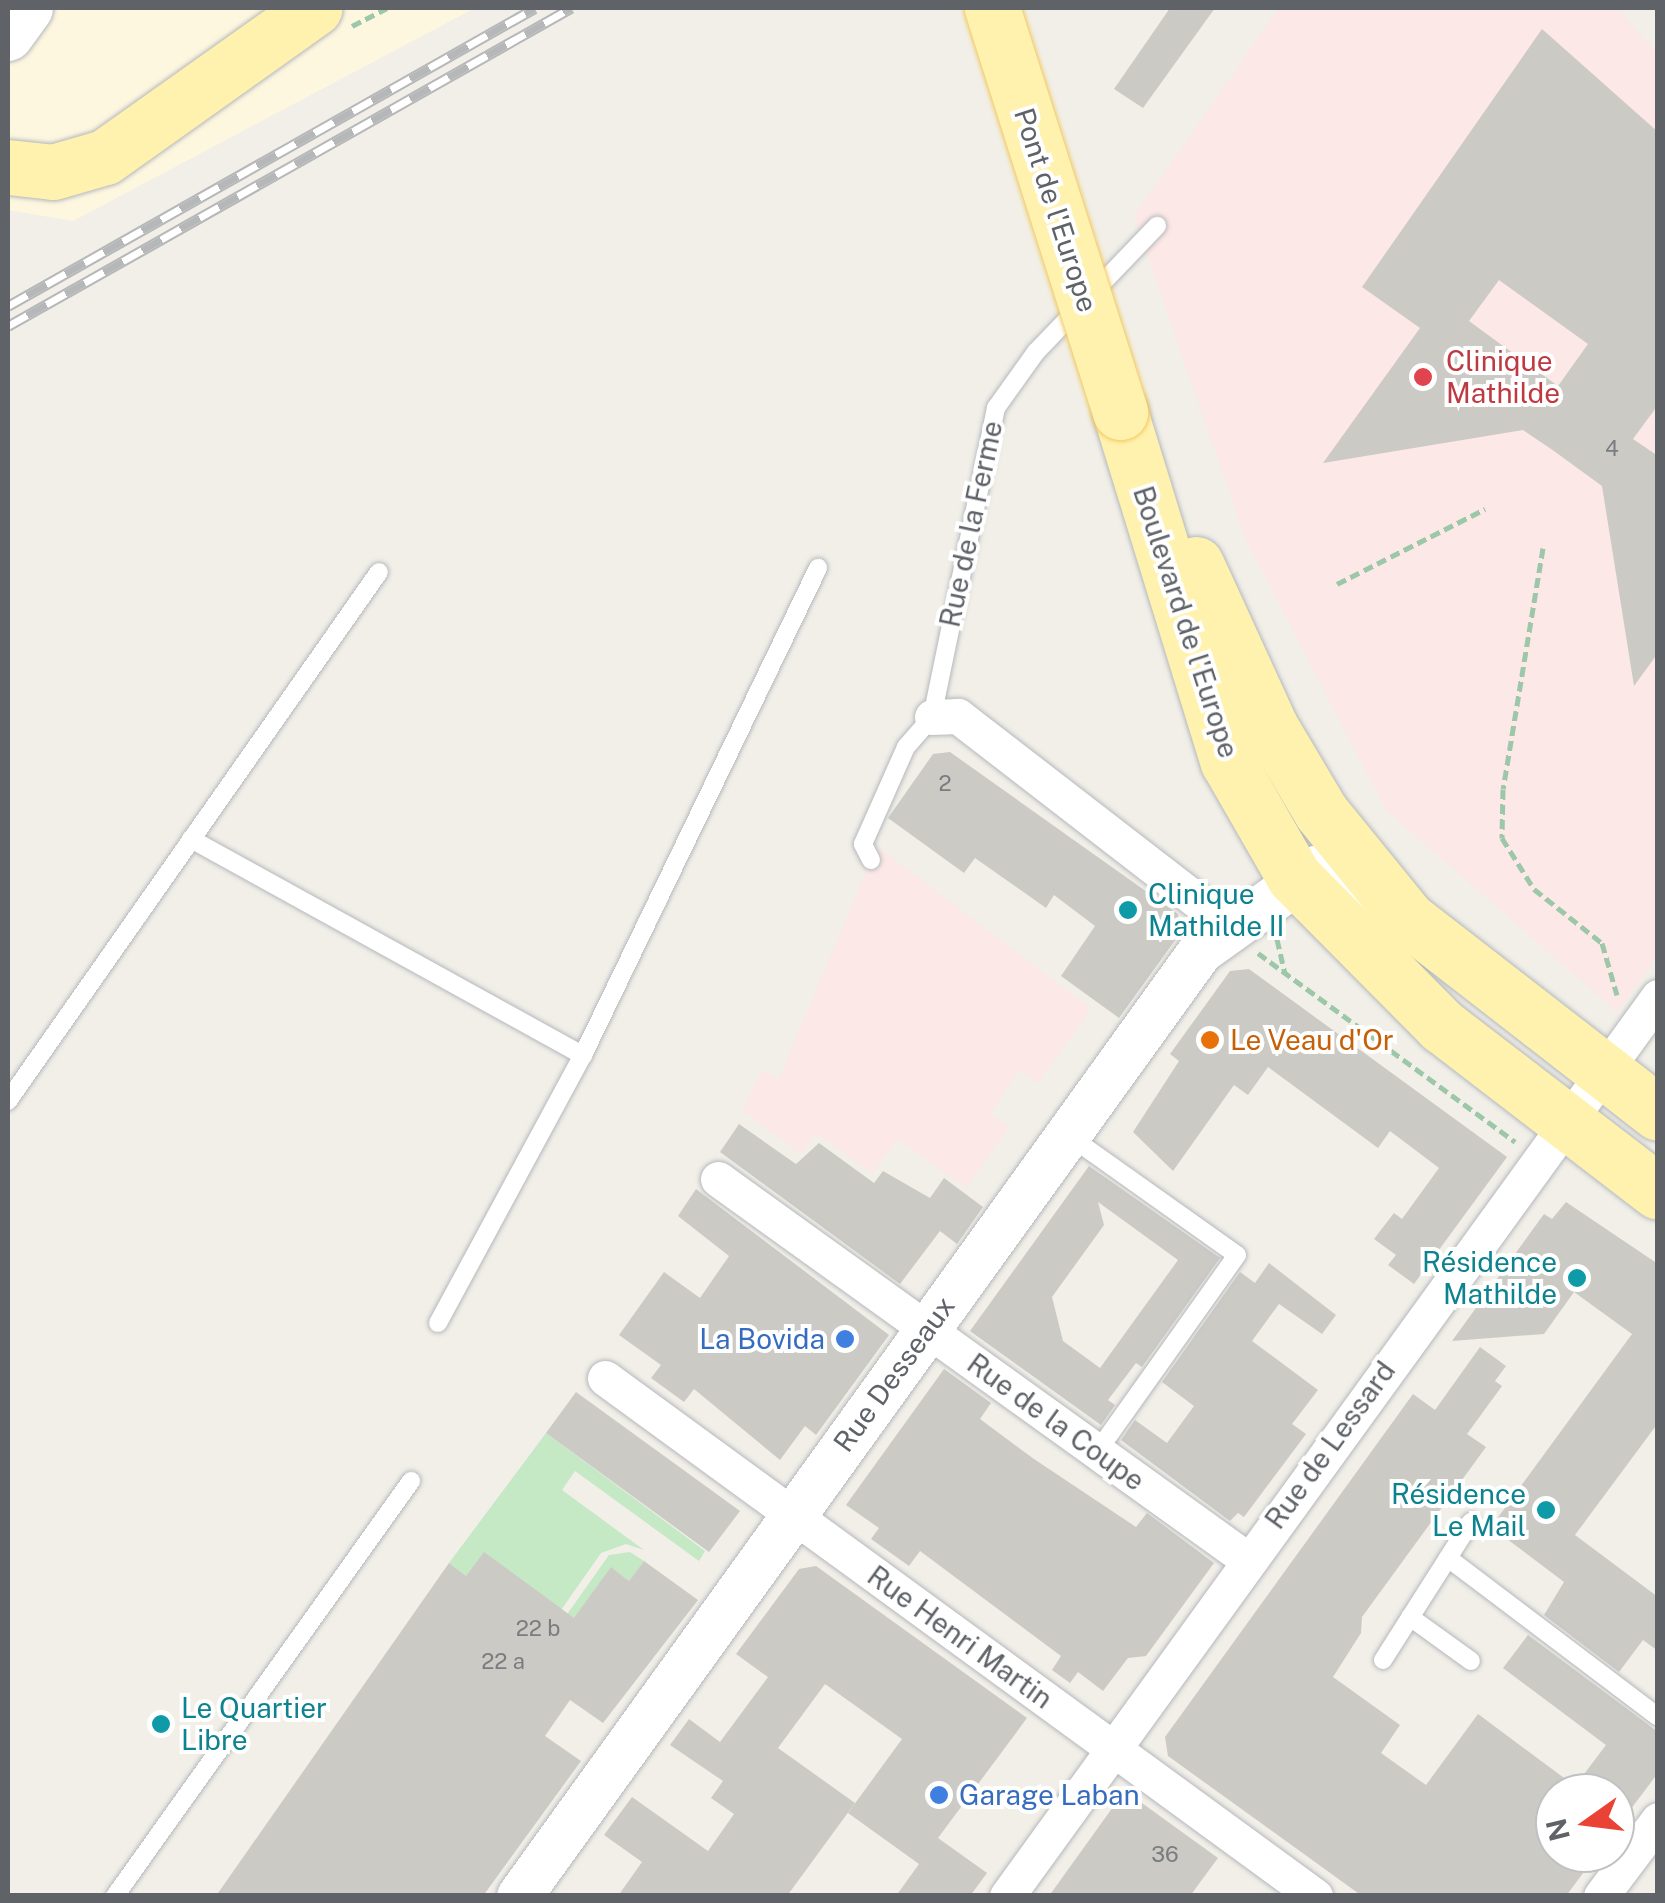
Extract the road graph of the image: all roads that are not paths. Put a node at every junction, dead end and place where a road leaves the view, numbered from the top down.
1 (28, 8) edge
2 (265, 8) edge
3 (315, 8) edge
4 (992, 8) edge
5 (1022, 8) edge
6 (8, 36) edge
7 (232, 65) junction
8 (8, 167) edge
9 (1157, 226) dead end
10 (1131, 401) junction
11 (818, 568) dead end
12 (379, 572) dead end
13 (932, 717) junction
14 (191, 839) junction
15 (871, 860) dead end
16 (1294, 877) junction
17 (1408, 919) junction
18 (1252, 927) junction
19 (1658, 996) edge
20 (583, 1054) junction
21 (1600, 1070) junction
22 (8, 1100) edge
23 (1658, 1113) edge
24 (1562, 1122) junction
25 (1068, 1135) junction
26 (718, 1179) dead end
27 (1658, 1192) edge
28 (438, 1324) dead end
29 (927, 1329) junction
30 (604, 1378) dead end
31 (1097, 1452) junction
32 (411, 1481) dead end
33 (792, 1514) junction
34 (1471, 1522) dead end
35 (1448, 1558) junction
36 (1248, 1560) junction
37 (1410, 1617) junction
38 (1383, 1660) dead end
39 (1472, 1661) dead end
40 (1658, 1716) edge
41 (1112, 1748) junction
42 (1658, 1820) edge
43 (115, 1896) edge
44 (519, 1896) edge
45 (1007, 1896) edge
46 (1315, 1896) edge
47 (1602, 1896) edge

1 - 6 main road
2 - 7 main road
3 - 7 main road
4 - 10 main road, Pont de l'Europe, bridge
5 - 10 main road, Pont de l'Europe
7 - 8 main road
9 - 13 lane, Rue de la Ferme
10 - 16 main road, Boulevard de l'Europe
10 - 17 main road, Boulevard de l'Europe
11 - 20 lane
12 - 14 lane
13 - 15 lane, Rue de la Ferme
13 - 18 street
14 - 20 lane
14 - 22 lane
16 - 17 street
16 - 18 street, Rue Desseaux
16 - 24 main road, Boulevard de l'Europe
17 - 21 main road, Boulevard de l'Europe
18 - 25 street, Rue Desseaux
19 - 21 street, Rue de Lessard
20 - 28 lane
21 - 23 main road, Boulevard de l'Europe
21 - 24 street, Rue de Lessard
24 - 27 main road, Boulevard de l'Europe
24 - 36 street, Rue de Lessard
25 - 29 street, Rue Desseaux
25 - 31 lane
26 - 29 street, Rue de la Coupe
29 - 31 street, Rue de la Coupe
29 - 33 street, Rue Desseaux
30 - 33 street, Rue Henri Martin
31 - 36 street, Rue de la Coupe
32 - 43 lane
33 - 41 street, Rue Henri Martin
33 - 44 street, Rue Desseaux
34 - 35 lane
35 - 37 lane
35 - 40 lane
36 - 41 street, Rue de Lessard
37 - 38 lane
37 - 39 lane
41 - 45 street, Rue de Lessard
41 - 46 street, Rue Henri Martin
42 - 47 street

